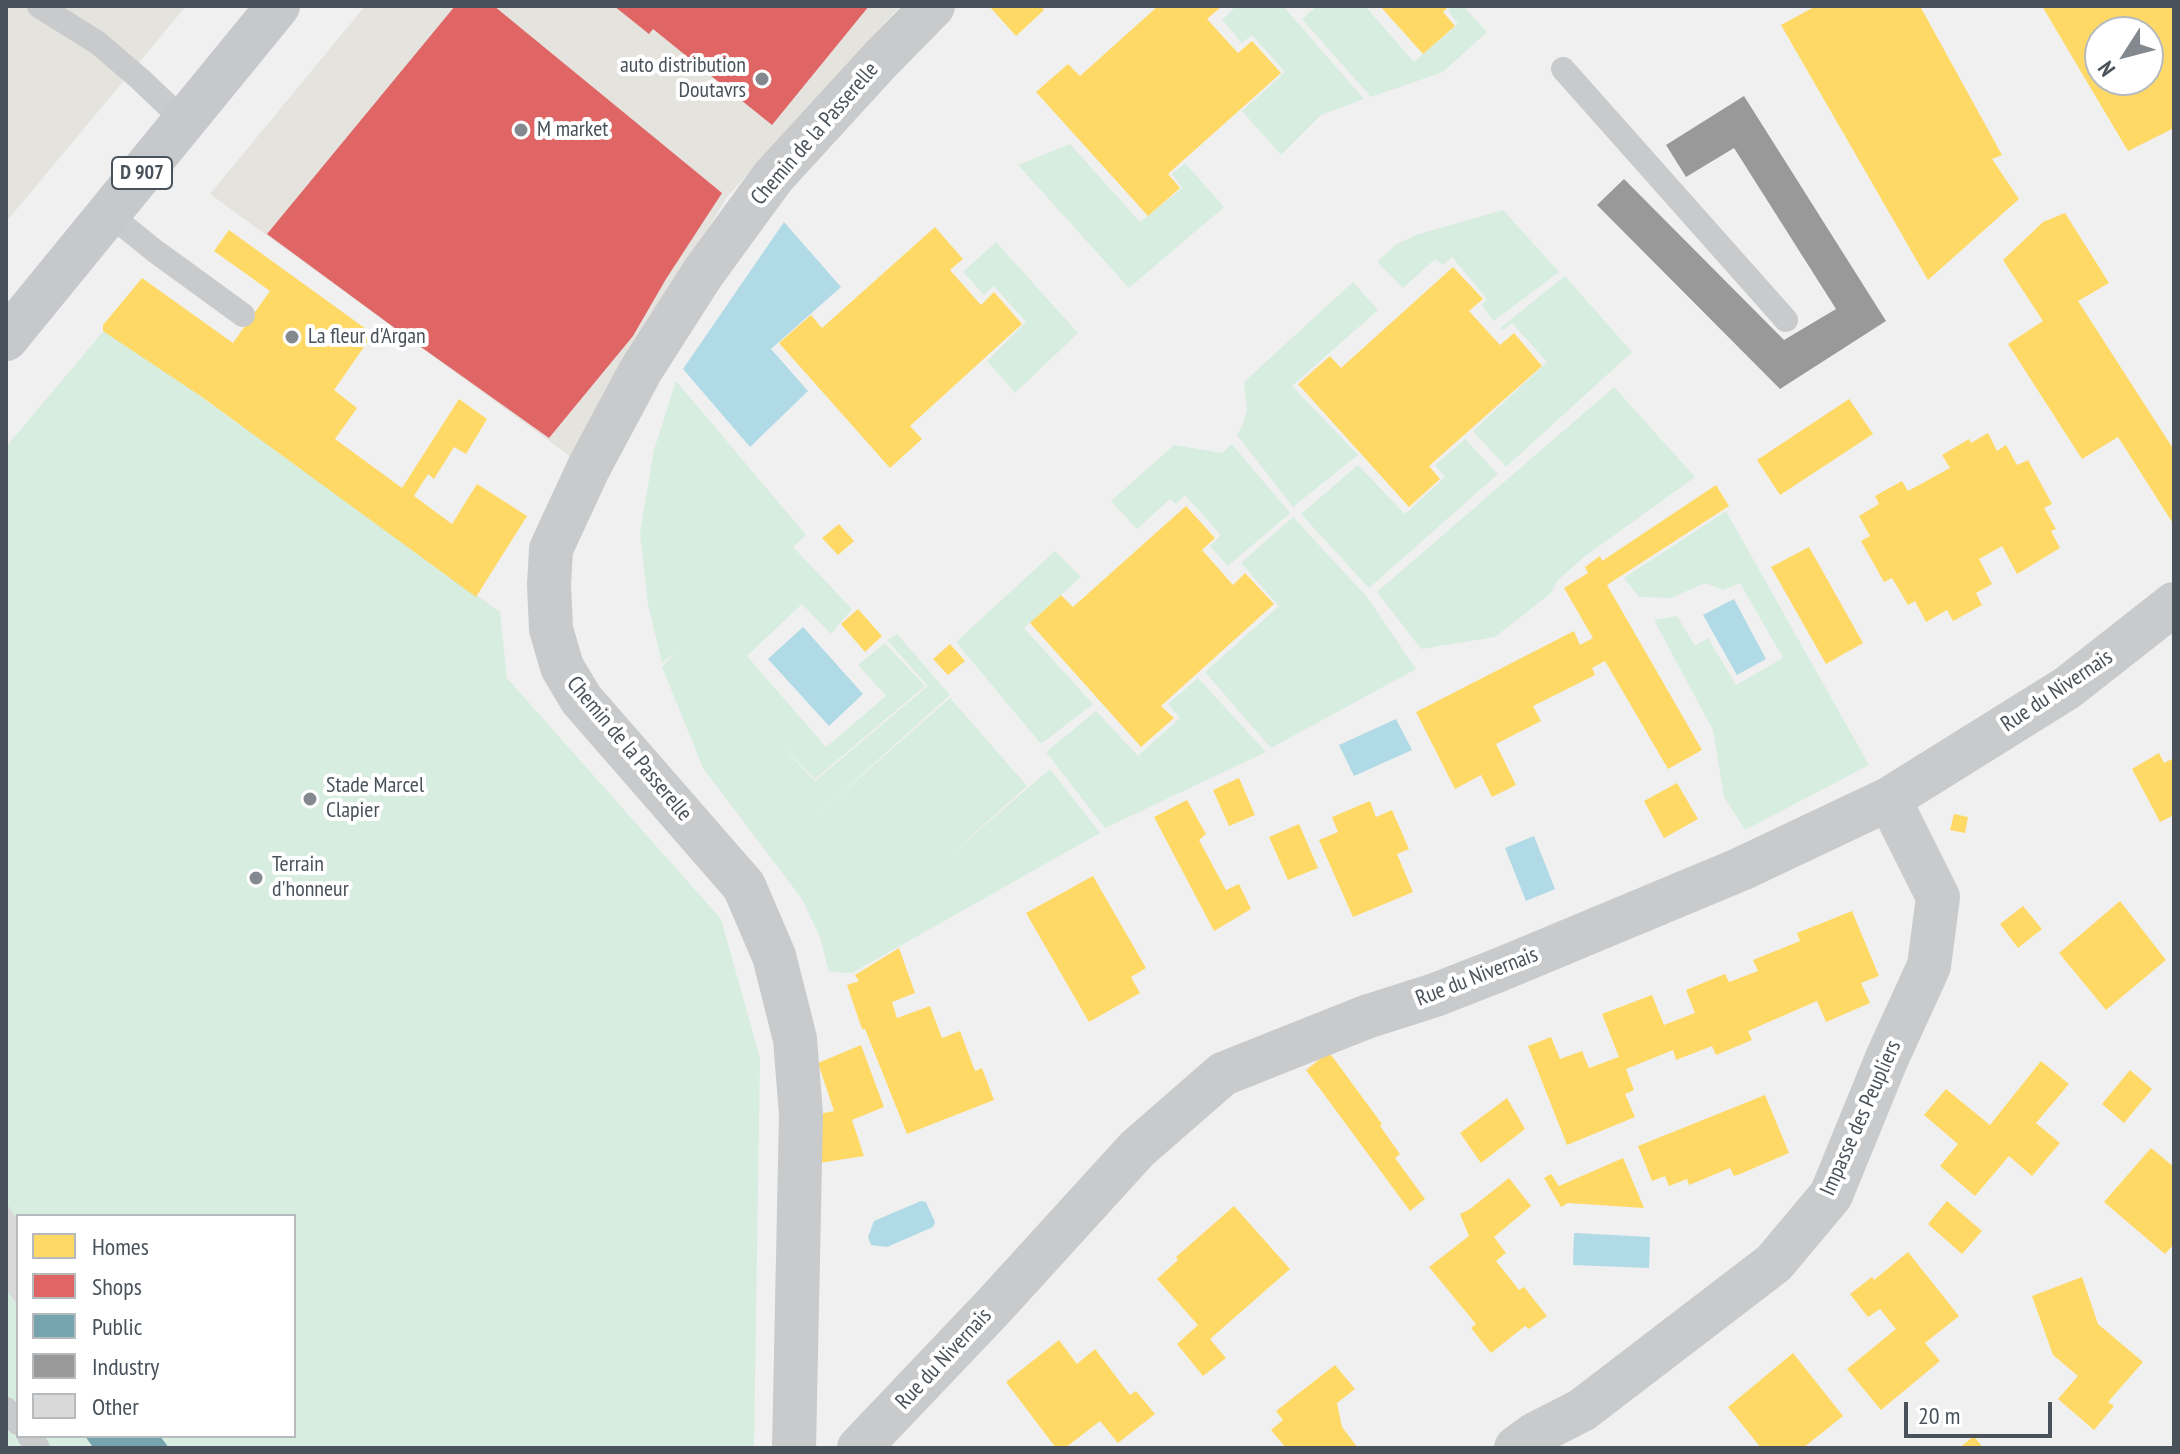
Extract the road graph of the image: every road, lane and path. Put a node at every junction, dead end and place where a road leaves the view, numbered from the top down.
1 (39, 6) edge
2 (278, 6) edge
3 (933, 6) edge
4 (1563, 69) dead end
5 (184, 121) junction
6 (109, 214) junction
7 (243, 315) dead end
8 (1786, 320) dead end
9 (6, 339) edge
10 (2174, 604) edge
11 (1889, 799) junction
12 (794, 1448) edge
13 (859, 1448) edge
14 (1516, 1448) edge

1 - 5 lane
2 - 5 main road, D 907
3 - 12 street, Chemin de la Passerelle
4 - 8 lane
5 - 6 main road, D 907
6 - 7 lane
6 - 9 main road, D 907
10 - 11 street, Rue du Nivernais
11 - 13 street, Rue du Nivernais
11 - 14 street, Impasse des Peupliers

